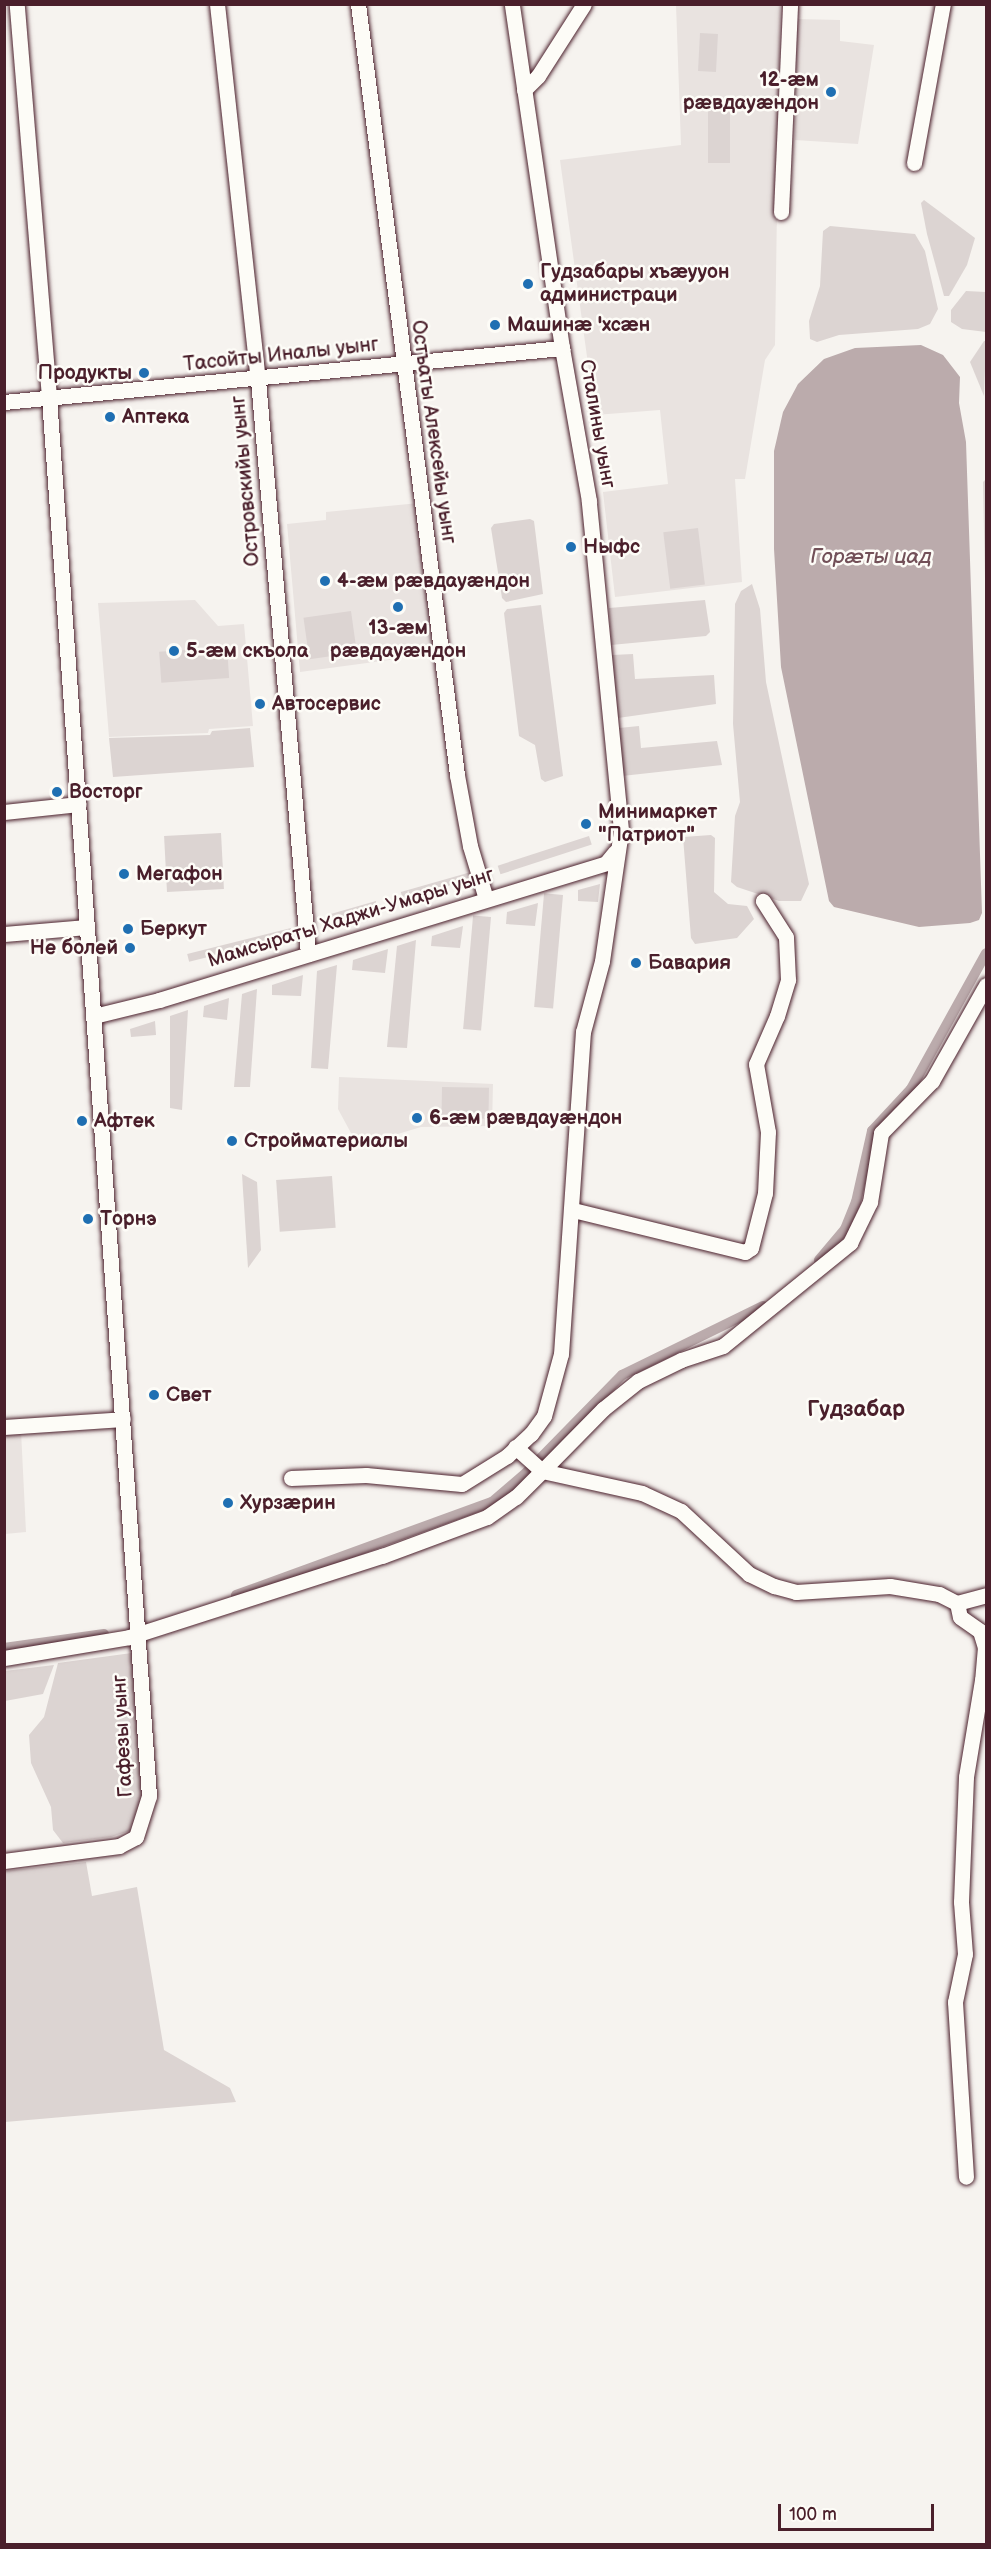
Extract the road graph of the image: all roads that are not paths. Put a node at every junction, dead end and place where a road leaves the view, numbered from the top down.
1 (17, 4) edge
2 (217, 4) edge
3 (358, 4) edge
4 (512, 4) edge
5 (584, 4) edge
6 (790, 4) edge
7 (943, 4) edge
8 (524, 90) junction
9 (914, 163) dead end
10 (781, 212) dead end
11 (562, 348) junction
12 (402, 364) junction
13 (258, 381) junction
14 (49, 397) junction
15 (4, 402) edge
16 (79, 804) junction
17 (4, 812) edge
18 (615, 852) junction
19 (486, 899) junction
20 (764, 901) dead end
21 (87, 927) junction
22 (4, 934) edge
23 (308, 954) junction
24 (984, 989) edge
25 (987, 1010) edge
26 (94, 1016) junction
27 (573, 1210) junction
28 (123, 1419) junction
29 (4, 1427) edge
30 (518, 1450) junction
31 (540, 1470) junction
32 (291, 1478) dead end
33 (987, 1595) edge
34 (957, 1603) junction
35 (139, 1634) junction
36 (4, 1658) edge
37 (4, 1861) edge
38 (966, 2177) dead end

1 - 14 street, Гафезы уынг
2 - 13 street, Островскийы уынг
3 - 12 street, Остъаты Алексейы уынг
4 - 8 street, Сталины уынг
5 - 8 street
6 - 10 street
7 - 9 street
8 - 11 street, Сталины уынг
11 - 12 street, Тасойты Иналы уынг
11 - 18 street, Сталины уынг
12 - 13 street, Тасойты Иналы уынг
12 - 19 street, Остъаты Алексейы уынг
13 - 14 street, Тасойты Иналы уынг
13 - 23 street, Островскийы уынг
14 - 15 street, Тасойты Иналы уынг
14 - 16 street, Гафезы уынг
16 - 17 street
16 - 21 street, Гафезы уынг
18 - 19 street, Мамсыраты Хаджи-Умары уынг
18 - 27 street, Сталины уынг
19 - 23 street, Мамсыраты Хаджи-Умары уынг
20 - 27 street
21 - 22 street
21 - 26 street, Гафезы уынг
23 - 26 street, Мамсыраты Хаджи-Умары уынг
24 - 25 street
24 - 31 street
26 - 28 street, Гафезы уынг
27 - 30 street, Сталины уынг
28 - 29 street
28 - 35 street, Гафезы уынг
30 - 31 street
30 - 32 street, Сталины уынг
31 - 34 street
31 - 35 street
33 - 34 street
34 - 38 street
35 - 36 street
35 - 37 street, Гафезы уынг

